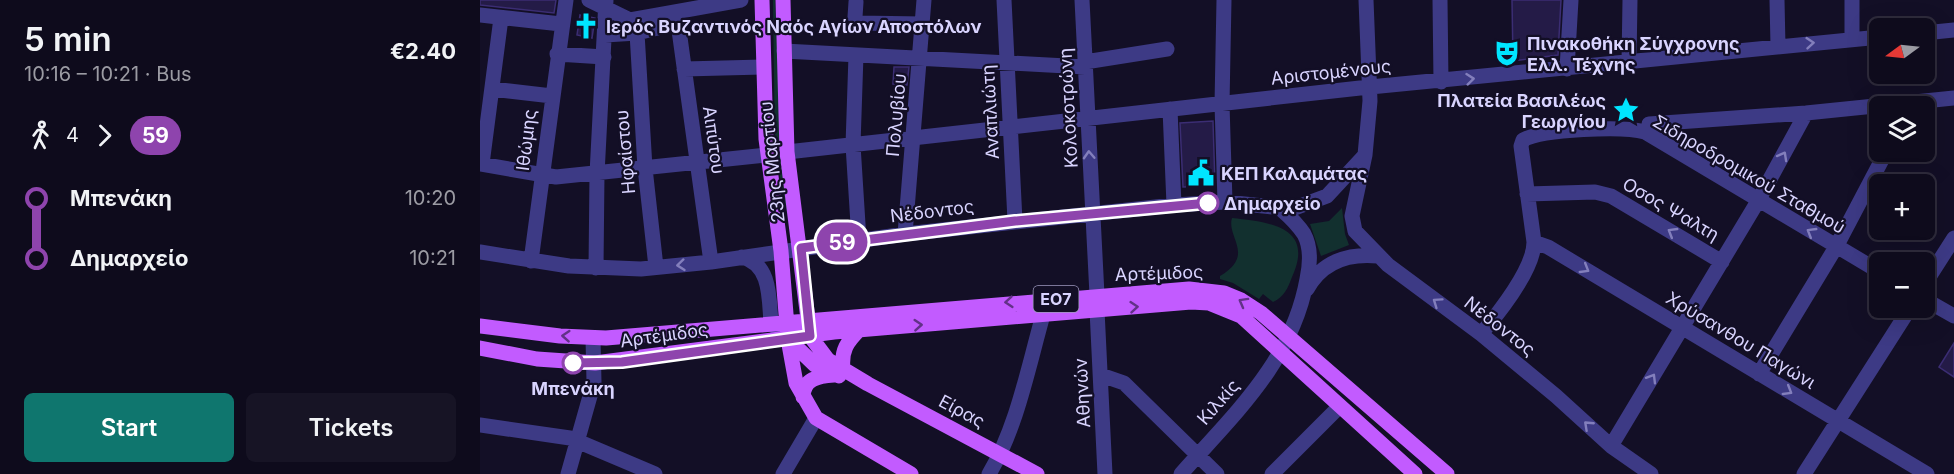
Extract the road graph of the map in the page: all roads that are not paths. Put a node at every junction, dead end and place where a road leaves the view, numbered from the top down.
1 (484, 0) edge
2 (566, 0) edge
3 (589, 0) edge
4 (741, 0) edge
5 (762, 0) edge
6 (783, 0) edge
7 (924, 0) edge
8 (1004, 0) edge
9 (1082, 0) edge
10 (1224, 0) edge
11 (1366, 0) edge
12 (1440, 0) edge
13 (1571, 0) edge
14 (1630, 0) edge
15 (1777, 0) edge
16 (1852, 0) edge
17 (856, 2) dead end
18 (606, 5) edge
19 (480, 13) edge
20 (663, 14) edge
21 (501, 18) junction
22 (561, 24) junction
23 (923, 24) junction
24 (1954, 30) edge
25 (1935, 32) edge
26 (637, 33) junction
27 (605, 34) junction
28 (1869, 38) edge
29 (1852, 40) junction
30 (1778, 46) junction
31 (1167, 49) dead end
32 (784, 51) junction
33 (557, 54) junction
34 (856, 55) junction
35 (604, 57) junction
36 (920, 58) junction
37 (1007, 62) junction
38 (1629, 62) junction
39 (1085, 65) junction
40 (763, 67) junction
41 (684, 69) junction
42 (1567, 69) junction
43 (1441, 82) junction
44 (1370, 87) junction
45 (492, 89) junction
46 (552, 96) junction
47 (1954, 98) edge
48 (1935, 101) edge
49 (1222, 104) junction
50 (1869, 108) edge
51 (1170, 110) junction
52 (1806, 113) junction
53 (1088, 119) junction
54 (1649, 124) dead end
55 (1010, 128) junction
56 (914, 139) junction
57 (853, 145) junction
58 (787, 152) junction
59 (1365, 154) junction
60 (767, 155) junction
61 (697, 162) junction
62 (1881, 162) edge
63 (481, 164) edge
64 (645, 168) junction
65 (597, 174) junction
66 (542, 175) junction
67 (1527, 194) junction
68 (1758, 201) junction
69 (1225, 202) junction
70 (1174, 205) junction
71 (1282, 210) junction
72 (1092, 213) junction
73 (1015, 221) junction
74 (905, 234) junction
75 (1954, 238) edge
76 (859, 240) junction
77 (1534, 242) junction
78 (1836, 247) junction
79 (801, 248) junction
80 (781, 251) junction
81 (480, 252) edge
82 (1378, 256) junction
83 (741, 257) junction
84 (531, 261) junction
85 (711, 262) junction
86 (1722, 262) junction
87 (1869, 266) edge
88 (656, 267) junction
89 (596, 268) junction
90 (1935, 268) edge
91 (1304, 295) junction
92 (1097, 303) junction
93 (1935, 305) edge
94 (1043, 315) junction
95 (1954, 316) edge
96 (1904, 318) edge
97 (808, 319) junction
98 (787, 321) junction
99 (771, 322) junction
100 (480, 326) edge
101 (1683, 328) junction
102 (860, 329) junction
103 (1480, 334) junction
104 (810, 336) junction
105 (1289, 337) junction
106 (593, 338) junction
107 (788, 339) junction
108 (480, 348) edge
109 (1282, 353) junction
110 (595, 363) junction
111 (839, 372) junction
112 (1760, 374) junction
113 (1101, 375) junction
114 (803, 397) junction
115 (1339, 407) junction
116 (816, 418) junction
117 (1838, 421) junction
118 (480, 425) edge
119 (578, 441) junction
120 (1611, 446) junction
121 (1000, 454) junction
122 (1198, 455) junction
123 (568, 474) edge
124 (655, 474) edge
125 (783, 474) edge
126 (911, 474) edge
127 (989, 474) edge
128 (1037, 474) edge
129 (1105, 474) edge
130 (1181, 474) edge
131 (1217, 474) edge
132 (1272, 474) edge
133 (1415, 474) edge
134 (1447, 474) edge
135 (1651, 474) edge
136 (1804, 474) edge
137 (1927, 474) edge

1 - 19 street
2 - 22 street, Ιθώμης
3 - 18 street
4 - 20 street
5 - 40 main road, 23ης Μαρτίου
6 - 32 main road, 23ης Μαρτίου
7 - 23 street, Πολυβίου
8 - 37 street, Αναπλιώτη
9 - 39 street, Κολοκοτρώνη
10 - 49 street
11 - 44 street, Νέδοντος
12 - 43 street
13 - 42 street
14 - 38 street
15 - 30 street
16 - 29 street
17 - 23 street
18 - 20 street
18 - 27 street
19 - 21 street
20 - 26 street
20 - 41 street, Αιπύτου
21 - 22 street
21 - 45 street
22 - 33 street, Ιθώμης
23 - 36 street, Πολυβίου
24 - 25 street
26 - 27 street
26 - 64 street, Ηφαίστου
27 - 35 street
28 - 29 street, Αριστομένους
30 -> 29 street, Αριστομένους
30 - 38 street, Αριστομένους
31 - 39 street
32 - 34 street
32 - 58 main road, 23ης Μαρτίου
33 - 35 street
33 - 46 street, Ιθώμης
34 - 36 street
34 - 57 street
35 - 65 street
36 - 37 street
36 - 56 street, Πολυβίου
37 - 39 street
37 - 55 street, Αναπλιώτη
38 - 42 street, Αριστομένους
39 - 53 street, Κολοκοτρώνη
40 - 41 street
40 - 60 main road, 23ης Μαρτίου
41 - 61 street, Αιπύτου
43 -> 42 street, Αριστομένους
43 - 44 street, Αριστομένους
44 - 49 street, Αριστομένους
44 - 59 street, Νέδοντος
45 - 46 street
45 - 63 street
46 - 66 street, Ιθώμης
47 - 48 street
49 - 51 street, Αριστομένους
49 - 69 street
50 - 52 street
51 - 53 street, Αριστομένους
51 - 70 street
52 - 54 street
68 -> 52 street
53 - 55 street, Αριστομένους
72 -> 53 street, Κολοκοτρώνη
55 - 56 street, Αριστομένους
55 - 73 street, Αναπλιώτη
56 - 57 street, Αριστομένους
56 - 74 street, Πολυβίου
57 - 58 street, Αριστομένους
57 - 76 street
58 - 79 main road, 23ης Μαρτίου
59 - 71 street
59 - 82 street, Νέδοντος
60 - 61 street
60 - 80 main road, 23ης Μαρτίου
61 - 64 street
61 - 85 street, Αιπύτου
62 - 78 street
63 - 66 street
64 - 65 street
64 - 88 street, Ηφαίστου
65 - 66 street
65 - 89 street
66 - 84 street, Ιθώμης
67 - 68 street, Σιδηροδρομικού Σταθμού
67 - 77 street
86 -> 67 street, Οσος Ψαλτη
78 -> 68 street, Σιδηροδρομικού Σταθμού
68 - 86 street
69 - 70 street, Νέδοντος
69 - 71 street, Νέδοντος
70 - 72 street, Νέδοντος
71 - 91 street
72 - 73 street, Νέδοντος
72 - 92 street, Κολοκοτρώνη
73 - 74 street, Νέδοντος
74 - 76 street, Νέδοντος
75 - 90 street
76 - 79 street, Νέδοντος
77 -> 101 street, Χρύσανθου Παγώνι
77 - 103 street
78 - 87 street, Σιδηροδρομικού Σταθμού
78 - 112 street
79 - 80 street, Νέδοντος
79 - 97 main road, 23ης Μαρτίου
80 - 83 street, Νέδοντος
80 - 98 main road, 23ης Μαρτίου
81 - 84 street, Νέδοντος
82 - 91 street
103 -> 82 street, Νέδοντος
83 - 85 street, Νέδοντος
83 - 99 street
84 - 89 street, Νέδοντος
85 -> 88 street, Νέδοντος
86 - 101 street
88 - 89 street, Νέδοντος
91 - 105 street, Κιλκίς
92 - 94 main road, Αρτέμιδος / ΕΟ7
92 -> 97 main road, Αρτέμιδος / ΕΟ7
105 -> 92 main road, Αρτέμιδος / ΕΟ7
92 -> 109 main road, Αρτέμιδος / ΕΟ7
92 - 113 street, Αθηνών
93 - 95 street
102 -> 94 main road, Αρτέμιδος / ΕΟ7
94 - 121 street
96 - 117 street
97 - 98 main road, Αρτέμιδος / ΕΟ7
97 - 104 main road
98 - 99 main road, Αρτέμιδος
98 - 107 main road, 23ης Μαρτίου
99 - 106 main road, Αρτέμιδος
99 - 107 street
106 -> 100 main road, Αρτέμιδος
101 - 112 street, Χρύσανθου Παγώνι
120 -> 101 street
102 - 104 main road, Αρτέμιδος / ΕΟ7
102 - 111 main road
120 -> 103 street, Νέδοντος
104 - 107 main road, Αρτέμιδος / ΕΟ7
104 - 111 main road, Είρας
105 - 109 street, Κιλκίς
105 - 134 main road, Αρτέμιδος / ΕΟ7
106 - 110 street, Αρτέμιδος
107 - 110 main road, Αρτέμιδος
107 - 111 main road
107 - 114 main road, 23ης Μαρτίου
108 - 110 main road, Αρτέμιδος
109 - 115 main road, Αρτέμιδος / ΕΟ7
109 - 122 street, Κιλκίς
110 - 119 street
111 - 114 main road
111 - 121 main road, Είρας
112 -> 117 street, Χρύσανθου Παγώνι
113 - 122 street
113 - 129 street, Αθηνών
114 - 116 main road, 23ης Μαρτίου
115 - 132 street
115 - 133 main road, Αρτέμιδος / ΕΟ7
116 - 125 street
116 - 126 main road
117 - 136 street
117 - 137 street, Χρύσανθου Παγώνι
118 - 119 street
119 - 123 street
119 - 124 street
120 - 135 street, Νέδοντος
121 - 127 street
121 - 128 main road, Είρας
122 - 130 street, Κιλκίς
122 - 131 street

